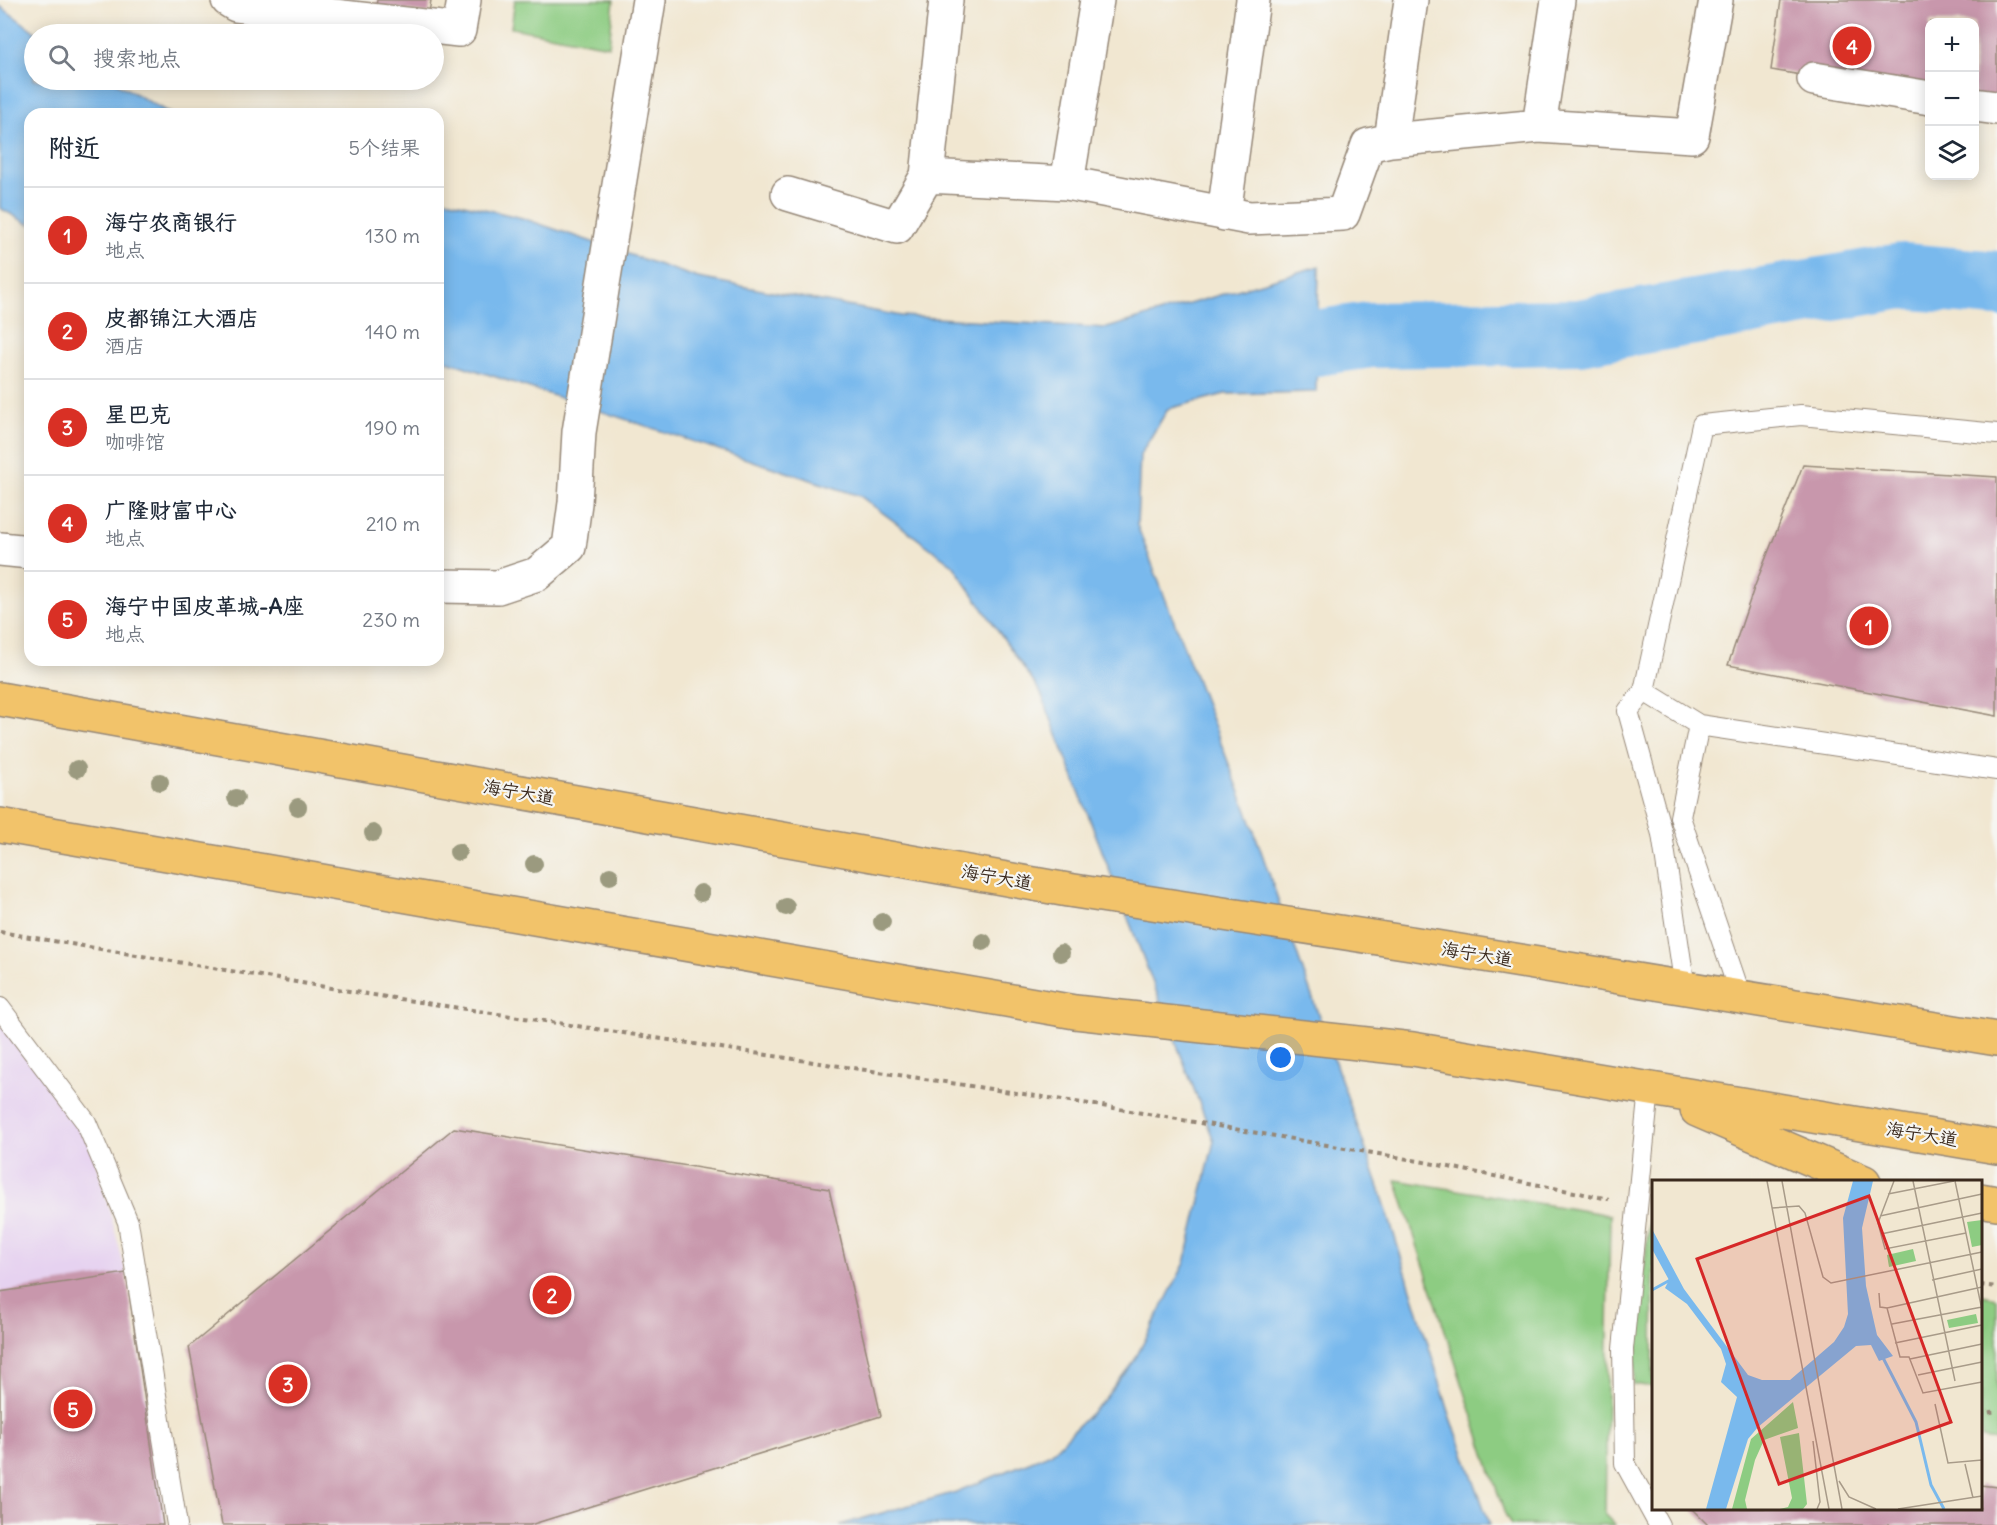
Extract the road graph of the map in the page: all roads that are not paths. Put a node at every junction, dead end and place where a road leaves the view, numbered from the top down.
1 (228, 0) edge
2 (464, 0) edge
3 (649, 0) edge
4 (946, 0) edge
5 (1097, 0) edge
6 (1253, 0) edge
7 (1411, 0) edge
8 (1558, 0) edge
9 (1716, 0) edge
10 (330, 8) edge
11 (424, 24) edge
12 (444, 27) edge
13 (1814, 79) dead end
14 (1925, 97) edge
15 (1979, 106) edge
16 (1997, 108) edge
17 (1539, 126) junction
18 (1391, 140) junction
19 (927, 176) junction
20 (1067, 183) junction
21 (788, 194) dead end
22 (1224, 214) junction
23 (1997, 434) edge
24 (0, 549) edge
25 (24, 551) edge
26 (444, 585) edge
27 (1644, 691) junction
28 (0, 699) edge
29 (1699, 725) junction
30 (1997, 770) edge
31 (0, 825) edge
32 (1685, 988) junction
33 (1741, 997) junction
34 (0, 1008) edge
35 (1997, 1039) edge
36 (1649, 1089) junction
37 (1997, 1147) edge
38 (1859, 1180) edge
39 (1982, 1200) edge
40 (1997, 1203) edge
41 (177, 1525) edge
42 (1659, 1525) edge

1 - 10 street
2 - 12 street
3 - 26 street
4 - 19 street
5 - 20 street
6 - 22 street
7 - 18 street
8 - 17 street
9 - 17 street
10 - 11 street
13 - 14 street
15 - 16 street
17 - 18 street
18 - 22 street
19 - 20 street
19 - 21 street
20 - 22 street
23 - 27 lane
24 - 25 street
27 - 29 lane
27 - 32 lane
28 - 32 highway, 海宁大道
29 - 30 lane
29 - 33 lane
31 - 36 highway, 海宁大道
32 - 33 highway, 海宁大道
33 - 35 highway, 海宁大道
34 - 41 lane
36 - 37 highway, 海宁大道
36 - 38 highway
36 - 42 lane
39 - 40 highway

